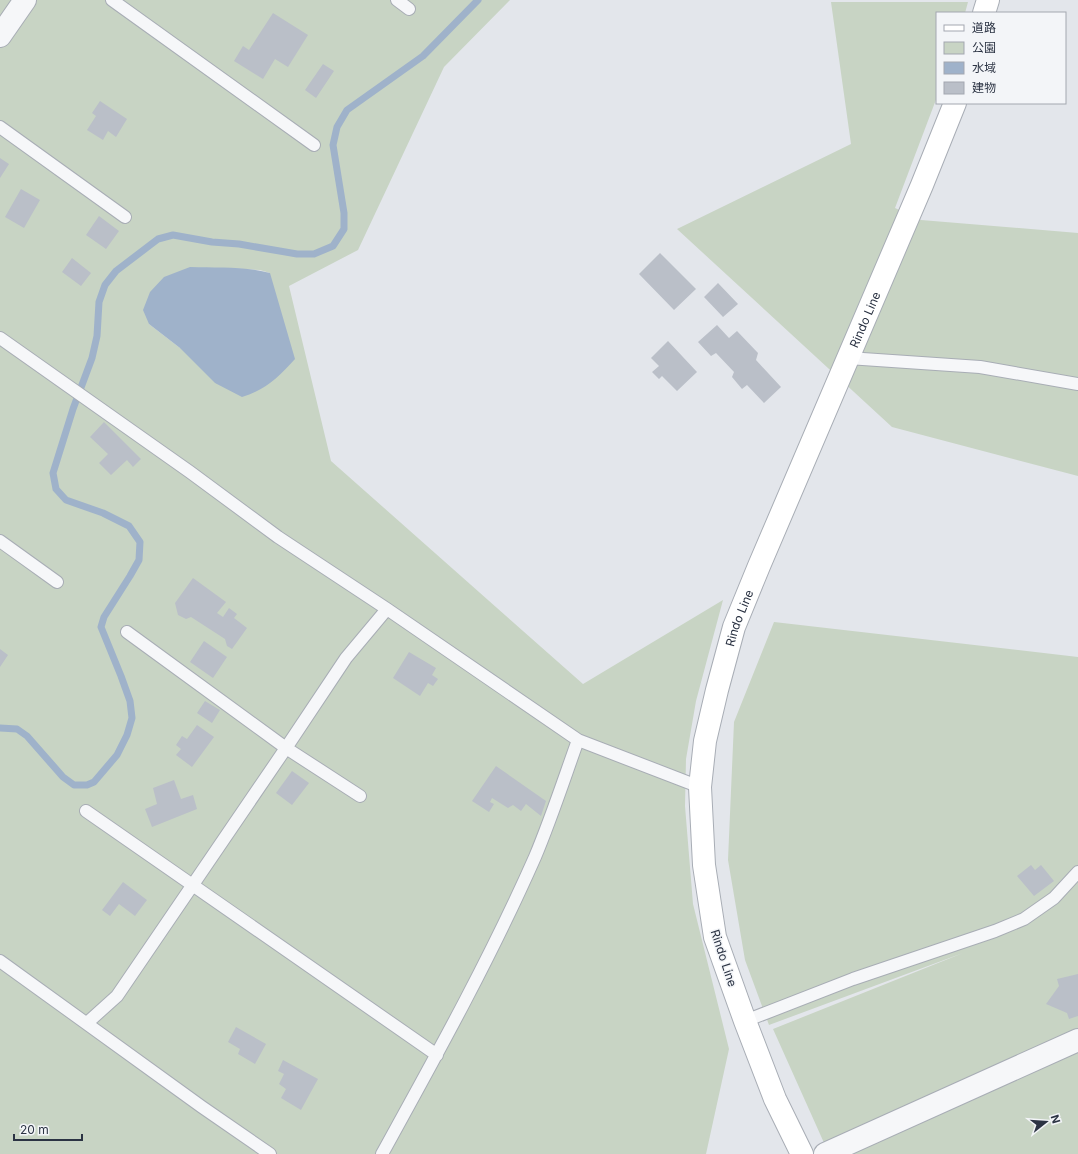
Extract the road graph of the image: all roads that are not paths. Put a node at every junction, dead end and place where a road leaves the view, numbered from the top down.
1 (25, 0) edge
2 (112, 0) edge
3 (397, 0) edge
4 (988, 0) edge
5 (409, 9) dead end
6 (984, 12) edge
7 (0, 36) edge
8 (955, 104) edge
9 (0, 127) edge
10 (314, 145) dead end
11 (125, 217) dead end
12 (0, 338) edge
13 (848, 358) junction
14 (1078, 384) edge
15 (0, 541) edge
16 (57, 582) dead end
17 (387, 609) junction
18 (127, 632) dead end
19 (578, 740) junction
20 (286, 748) junction
21 (700, 787) junction
22 (360, 796) dead end
23 (86, 811) dead end
24 (1078, 872) edge
25 (193, 886) junction
26 (0, 961) edge
27 (745, 1021) junction
28 (87, 1023) junction
29 (1078, 1040) edge
30 (437, 1055) junction
31 (270, 1154) edge
32 (382, 1154) edge
33 (802, 1154) edge
34 (825, 1154) edge

1 - 7 street
2 - 10 lane
3 - 5 lane
4 - 6 street
8 - 13 street, Rindo Line
9 - 11 lane
12 - 17 lane
13 - 14 lane
13 - 21 street, Rindo Line
15 - 16 lane
17 - 19 lane
17 - 20 lane
18 - 20 lane
19 - 21 lane
19 - 30 lane
20 - 22 lane
20 - 25 lane
21 - 27 street, Rindo Line
23 - 25 lane
24 - 27 lane
25 - 28 lane
25 - 30 lane
26 - 28 lane
27 - 33 street, Rindo Line
28 - 31 lane
29 - 34 street
30 - 32 lane

